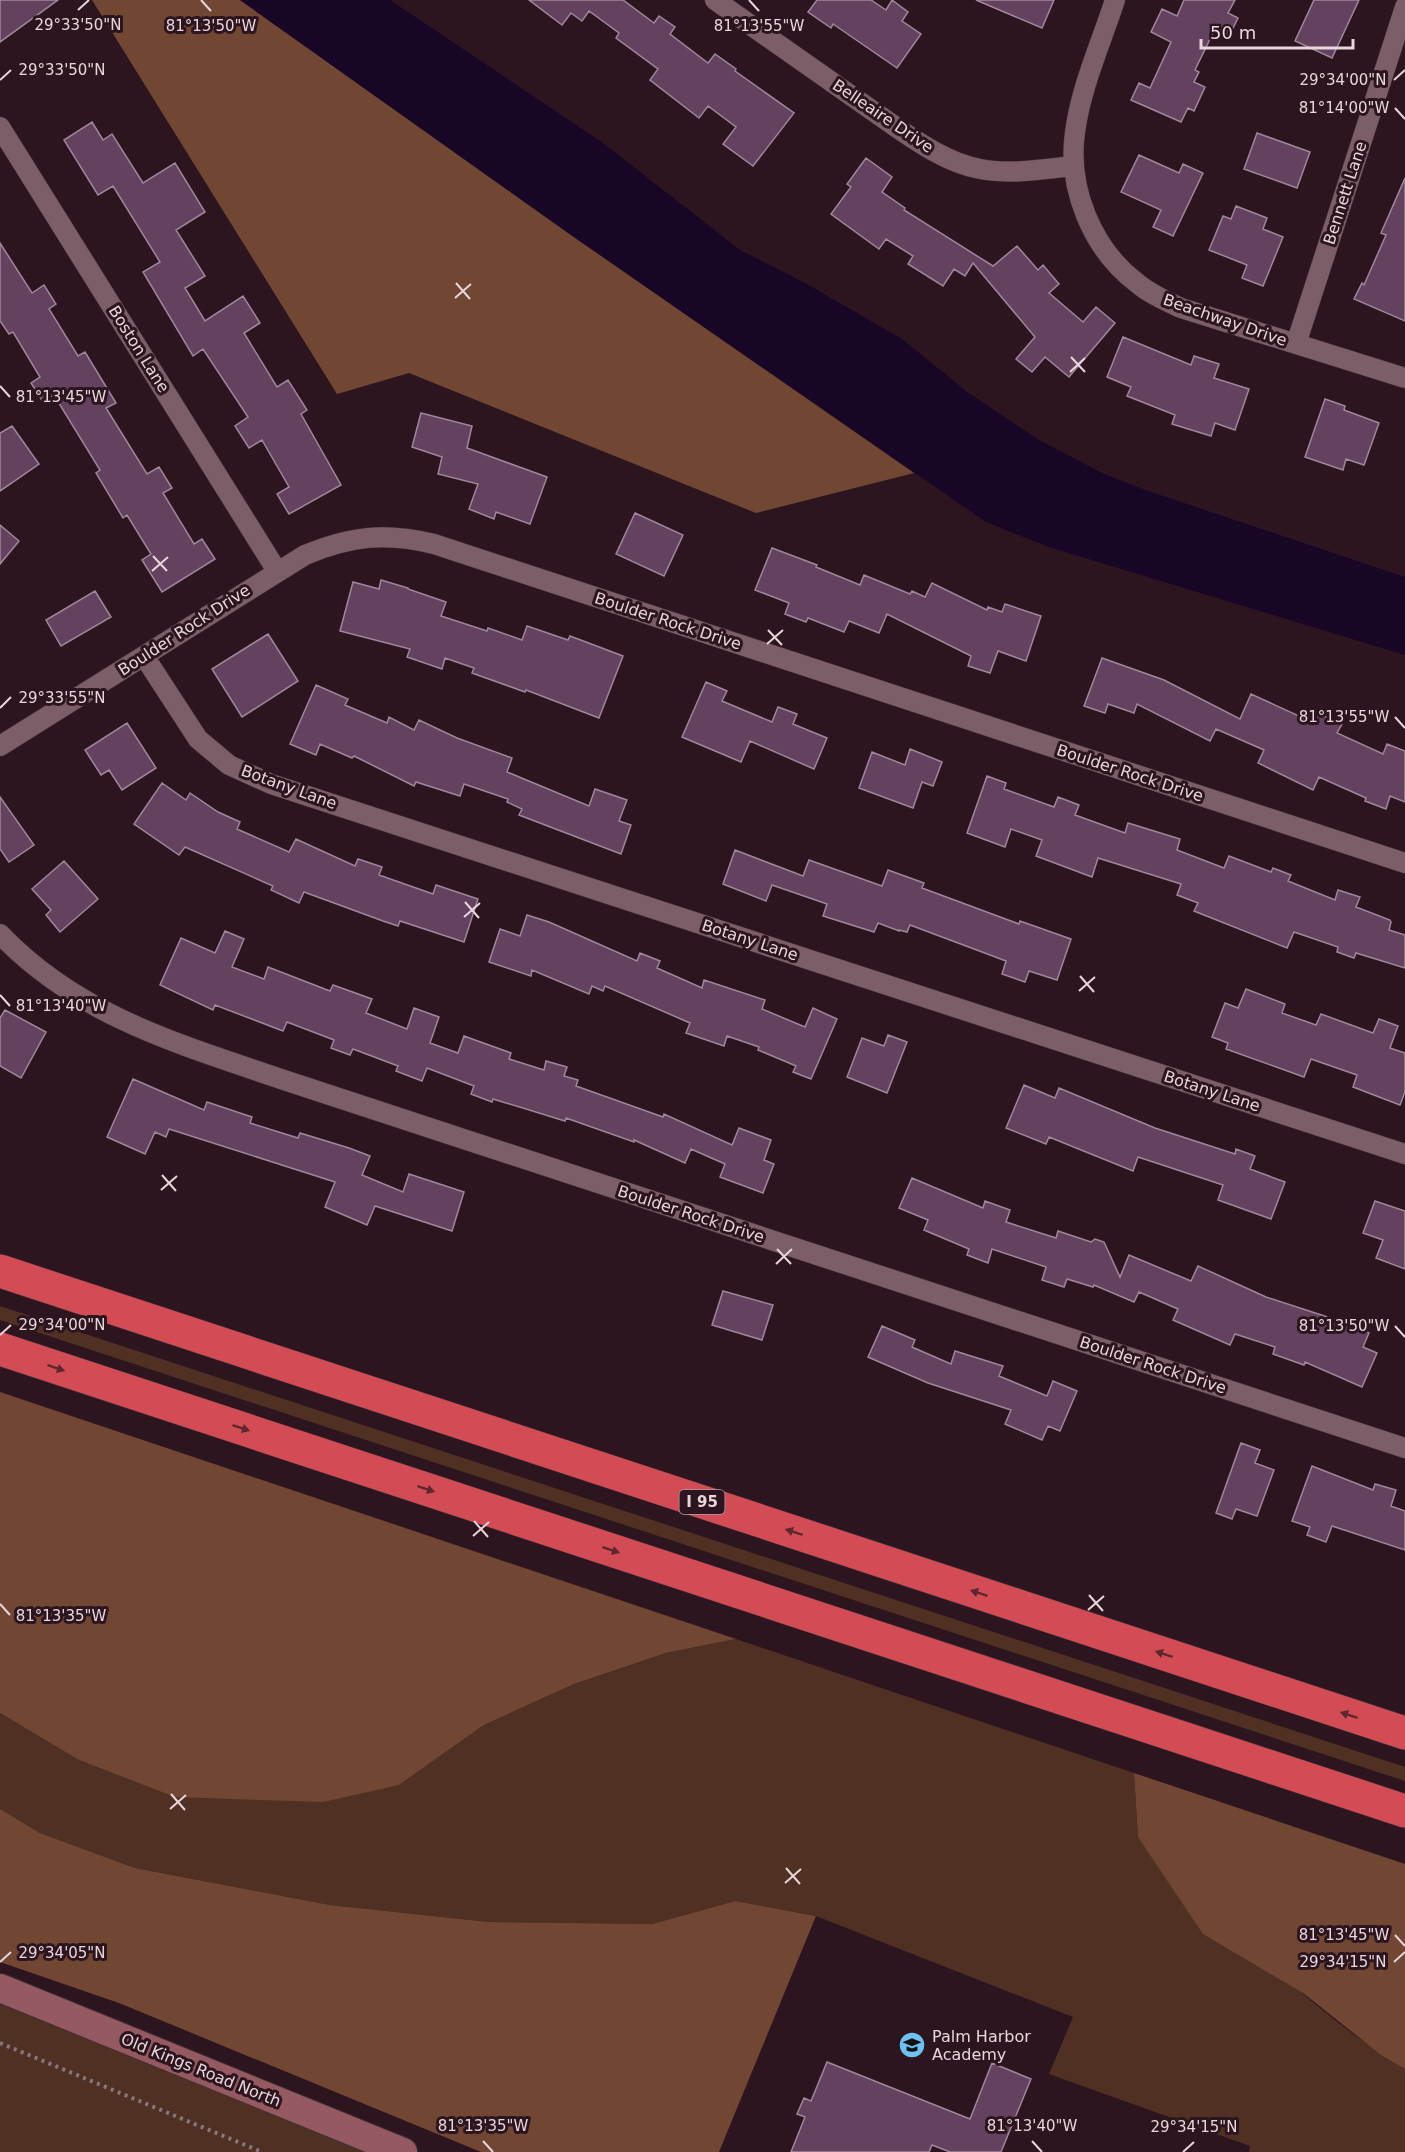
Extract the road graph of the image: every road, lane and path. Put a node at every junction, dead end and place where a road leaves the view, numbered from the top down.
1 (714, 0) edge
2 (1115, 0) edge
3 (1405, 7) edge
4 (0, 127) edge
5 (1074, 166) junction
6 (1296, 344) junction
7 (1405, 378) edge
8 (278, 571) junction
9 (144, 656) junction
10 (0, 746) edge
11 (1405, 863) edge
12 (0, 934) edge
13 (1405, 1154) edge
14 (0, 1271) edge
15 (0, 1349) edge
16 (1405, 1448) edge
17 (1405, 1733) edge
18 (1405, 1811) edge
19 (0, 1988) edge
20 (0, 2043) edge
21 (262, 2152) edge
22 (403, 2152) edge

1 - 5 street, Belleaire Drive
2 - 5 street, Beachway Drive
3 - 6 street, Bennett Lane
4 - 8 street, Boston Lane
5 - 6 street, Beachway Drive
6 - 7 street, Beachway Drive
8 - 9 street, Boulder Rock Drive
8 - 11 street, Boulder Rock Drive
9 - 10 street, Boulder Rock Drive
9 - 13 street, Botany Lane
12 - 16 street, Boulder Rock Drive
17 -> 14 highway, I 95
15 -> 18 highway
19 - 22 street, Old Kings Road North
20 - 21 path

